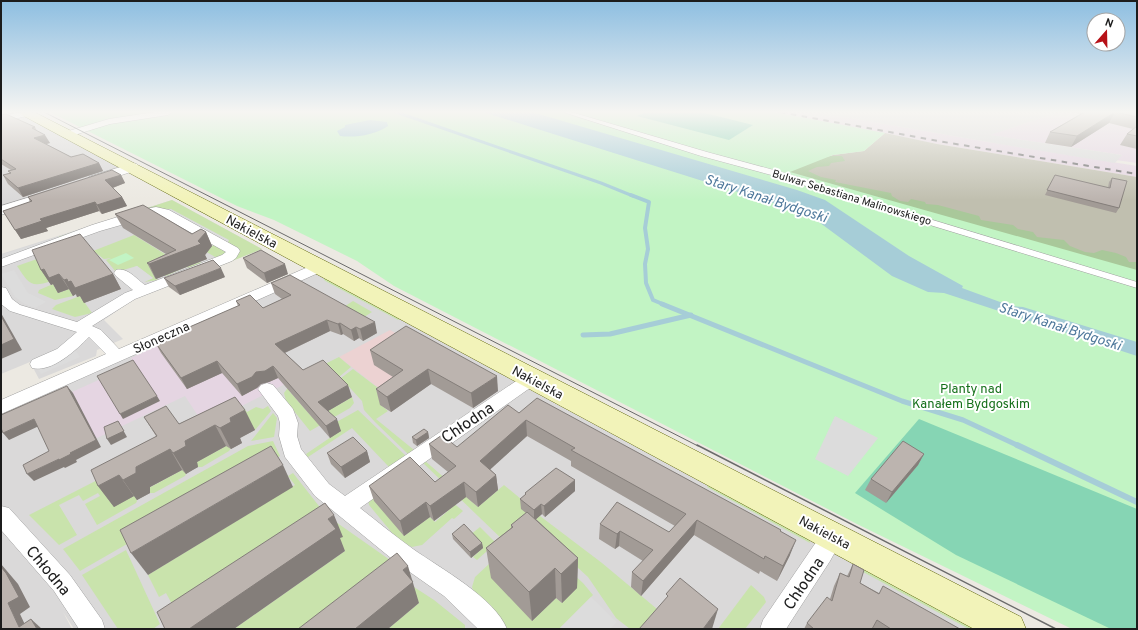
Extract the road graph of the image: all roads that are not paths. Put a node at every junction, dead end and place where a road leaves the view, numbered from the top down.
1 (83, 141) edge
2 (663, 141) edge
3 (133, 167) junction
4 (82, 184) edge
5 (67, 189) edge
6 (1, 211) edge
7 (1, 262) edge
8 (320, 267) junction
9 (121, 273) dead end
10 (1137, 285) edge
11 (1, 291) edge
12 (143, 291) junction
13 (84, 329) junction
14 (117, 356) junction
15 (38, 364) dead end
16 (531, 379) junction
17 (267, 389) dead end
18 (1, 407) edge
19 (345, 507) junction
20 (1, 515) edge
21 (832, 536) junction
22 (93, 629) edge
23 (495, 629) edge
24 (772, 629) edge
25 (1009, 629) edge

1 - 3 main road, Nakielska
2 - 10 street, Bulwar Sebastiana Malinowskiego
3 - 4 street
3 - 8 main road, Nakielska
5 - 6 street
7 - 12 street
8 - 14 street, Słoneczna
8 - 16 main road, Nakielska
9 - 12 street
11 - 13 street
12 - 13 street
13 - 14 street
13 - 15 street
14 - 18 street, Słoneczna
16 - 19 street, Chłodna
16 - 21 main road, Nakielska
17 - 19 street
19 - 23 street
20 - 22 street, Chłodna
21 - 24 street, Chłodna
21 - 25 main road, Nakielska

